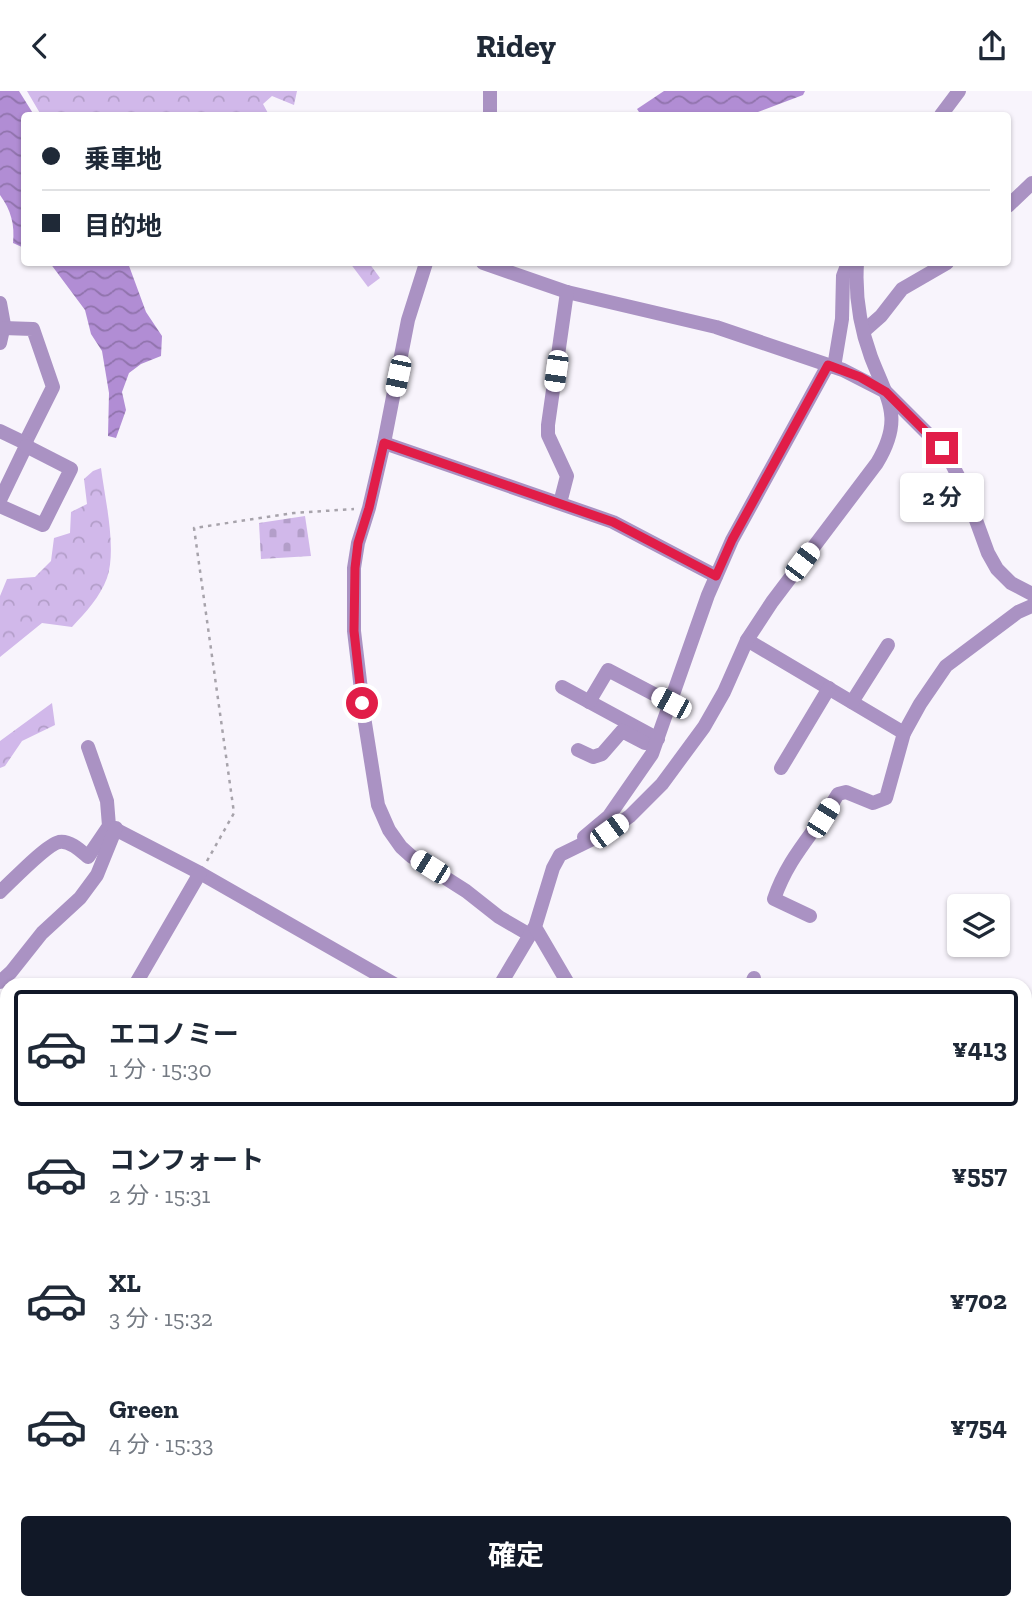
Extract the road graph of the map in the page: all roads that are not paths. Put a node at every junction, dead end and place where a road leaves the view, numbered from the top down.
1 (490, 91) edge
2 (960, 91) edge
3 (490, 112) edge
4 (943, 112) edge
5 (1032, 183) edge
6 (1011, 203) edge
7 (425, 266) edge
8 (492, 266) edge
9 (847, 266) edge
10 (857, 266) edge
11 (942, 266) edge
12 (567, 292) junction
13 (0, 303) edge
14 (864, 331) junction
15 (2, 335) edge
16 (831, 366) junction
17 (886, 392) junction
18 (0, 431) edge
19 (384, 443) junction
20 (25, 445) junction
21 (0, 500) edge
22 (560, 503) junction
23 (0, 506) edge
24 (716, 576) junction
25 (1032, 594) edge
26 (1032, 606) edge
27 (747, 640) junction
28 (888, 645) dead end
29 (562, 687) dead end
30 (829, 688) junction
31 (589, 702) junction
32 (852, 702) junction
33 (671, 703) junction
34 (904, 733) junction
35 (656, 744) junction
36 (88, 747) dead end
37 (578, 750) dead end
38 (781, 768) dead end
39 (113, 827) junction
40 (560, 855) junction
41 (200, 873) junction
42 (0, 892) edge
43 (810, 916) dead end
44 (533, 931) junction
45 (4, 978) edge
46 (139, 978) edge
47 (384, 978) edge
48 (504, 978) edge
49 (564, 978) edge

1 - 3 street
2 - 4 street
5 - 6 street
7 - 19 street
8 - 12 street
9 - 16 street
10 - 14 street
11 - 14 street
12 - 16 street
12 - 22 street
13 - 15 street
14 - 17 street
15 - 20 street
16 - 17 street
16 - 24 street
17 - 25 street
17 - 27 street
18 - 20 street
19 - 22 street
19 - 44 street
20 - 21 street
20 - 23 street
22 - 24 street
24 - 33 street
26 - 34 street
27 - 30 street
27 - 40 street
28 - 32 street
29 - 31 street
30 - 32 street
30 - 38 street
31 - 33 street
31 - 35 street
32 - 34 street
33 - 35 street
34 - 43 street
35 - 37 street
35 - 40 street
36 - 39 street
39 - 41 street
39 - 42 street
39 - 45 street
40 - 44 street
41 - 46 street
41 - 47 street
44 - 48 street
44 - 49 street

